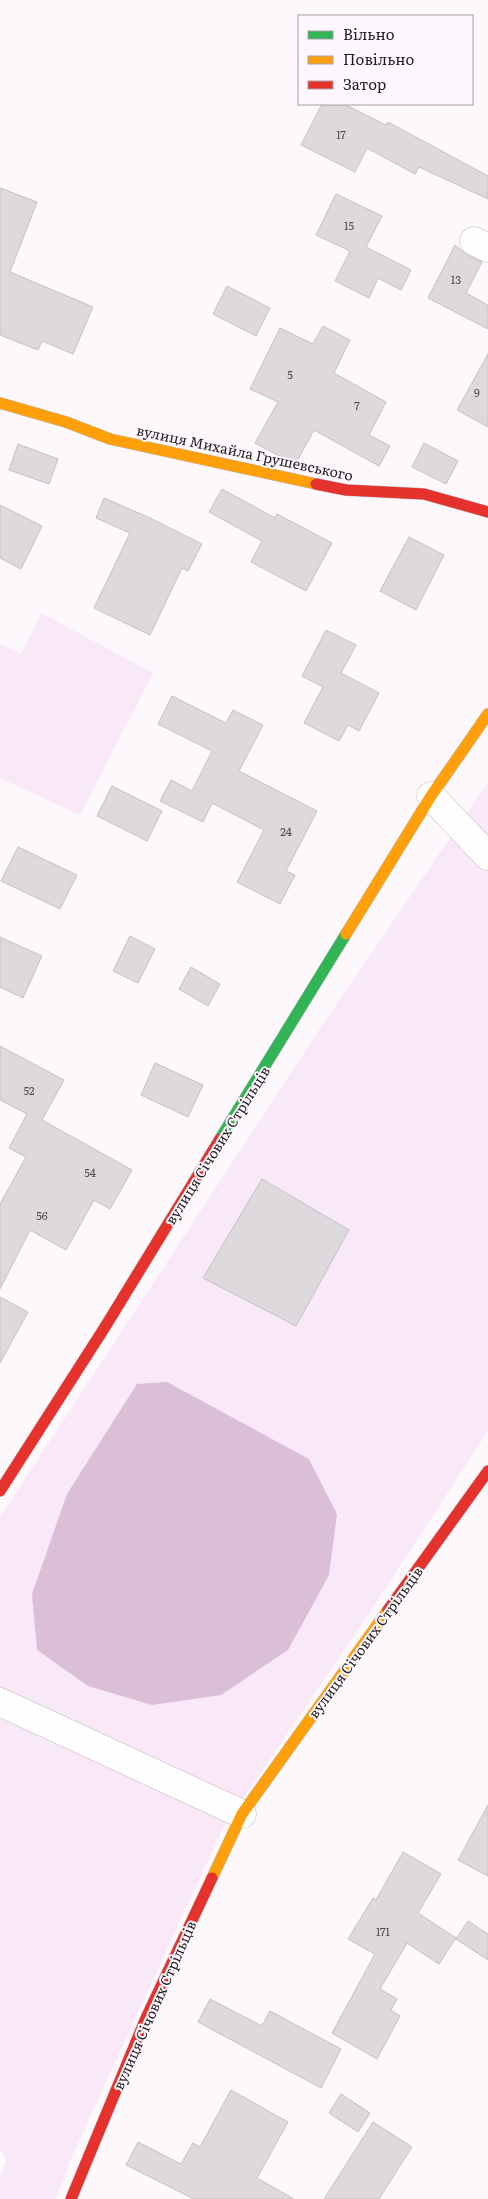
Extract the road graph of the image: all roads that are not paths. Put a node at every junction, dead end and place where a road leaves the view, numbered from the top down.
1 (0, 402) edge
2 (488, 512) edge
3 (488, 714) edge
4 (431, 796) junction
5 (488, 856) edge
6 (488, 1471) edge
7 (0, 1491) edge
8 (0, 1702) edge
9 (242, 1814) junction
10 (70, 2199) edge

1 - 2 street, вулиця Михайла Грушевського
3 - 4 street, вулиця Січових Стрільців
4 - 5 street
4 - 7 street, вулиця Січових Стрільців
6 - 9 street, вулиця Січових Стрільців
8 - 9 street
9 - 10 street, вулиця Січових Стрільців

